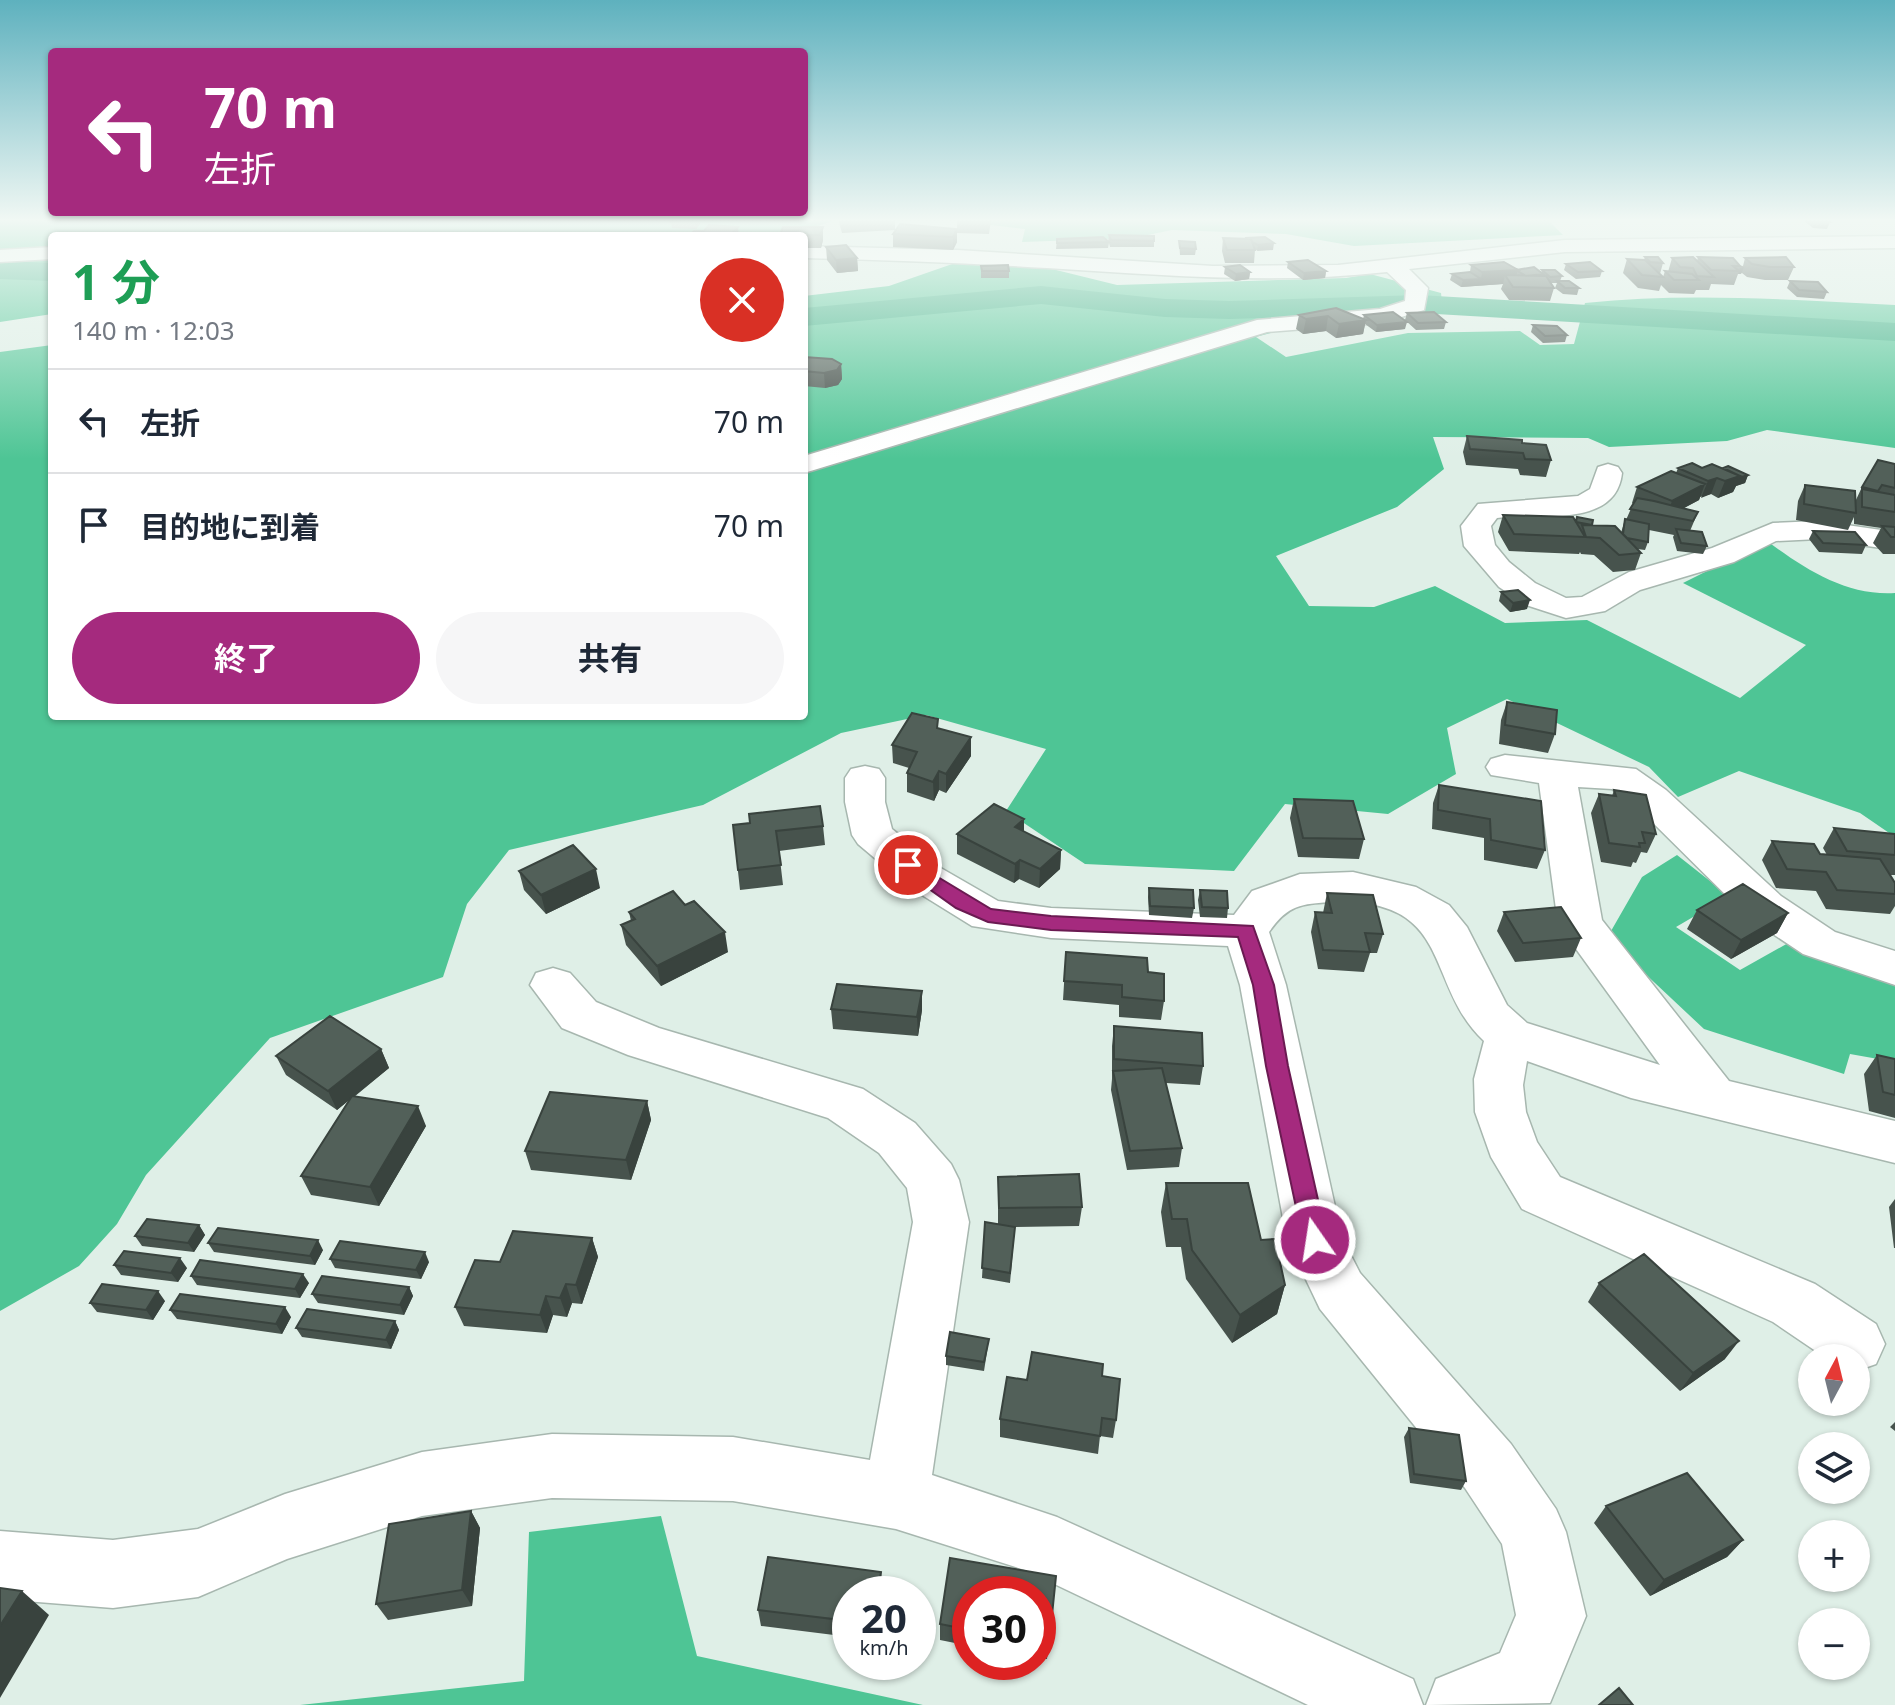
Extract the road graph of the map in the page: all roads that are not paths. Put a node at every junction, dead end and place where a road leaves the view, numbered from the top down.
1 (1416, 300) edge
2 (808, 464) edge
3 (1608, 473) dead end
4 (1895, 541) edge
5 (1505, 767) dead end
6 (1559, 774) junction
7 (865, 778) dead end
8 (1246, 931) junction
9 (1895, 968) edge
10 (553, 985) dead end
11 (1510, 1036) junction
12 (1711, 1096) junction
13 (1895, 1142) edge
14 (1855, 1344) dead end
15 (896, 1497) junction
16 (0, 1565) edge
17 (1387, 1705) edge
18 (1462, 1705) edge

1 - 2 street
3 - 4 street
5 - 6 street
6 - 9 street
6 - 12 street
7 - 8 street
8 - 11 street
8 - 18 street
10 - 15 street
11 - 12 street
11 - 14 street
12 - 13 street
15 - 16 street
15 - 17 street

